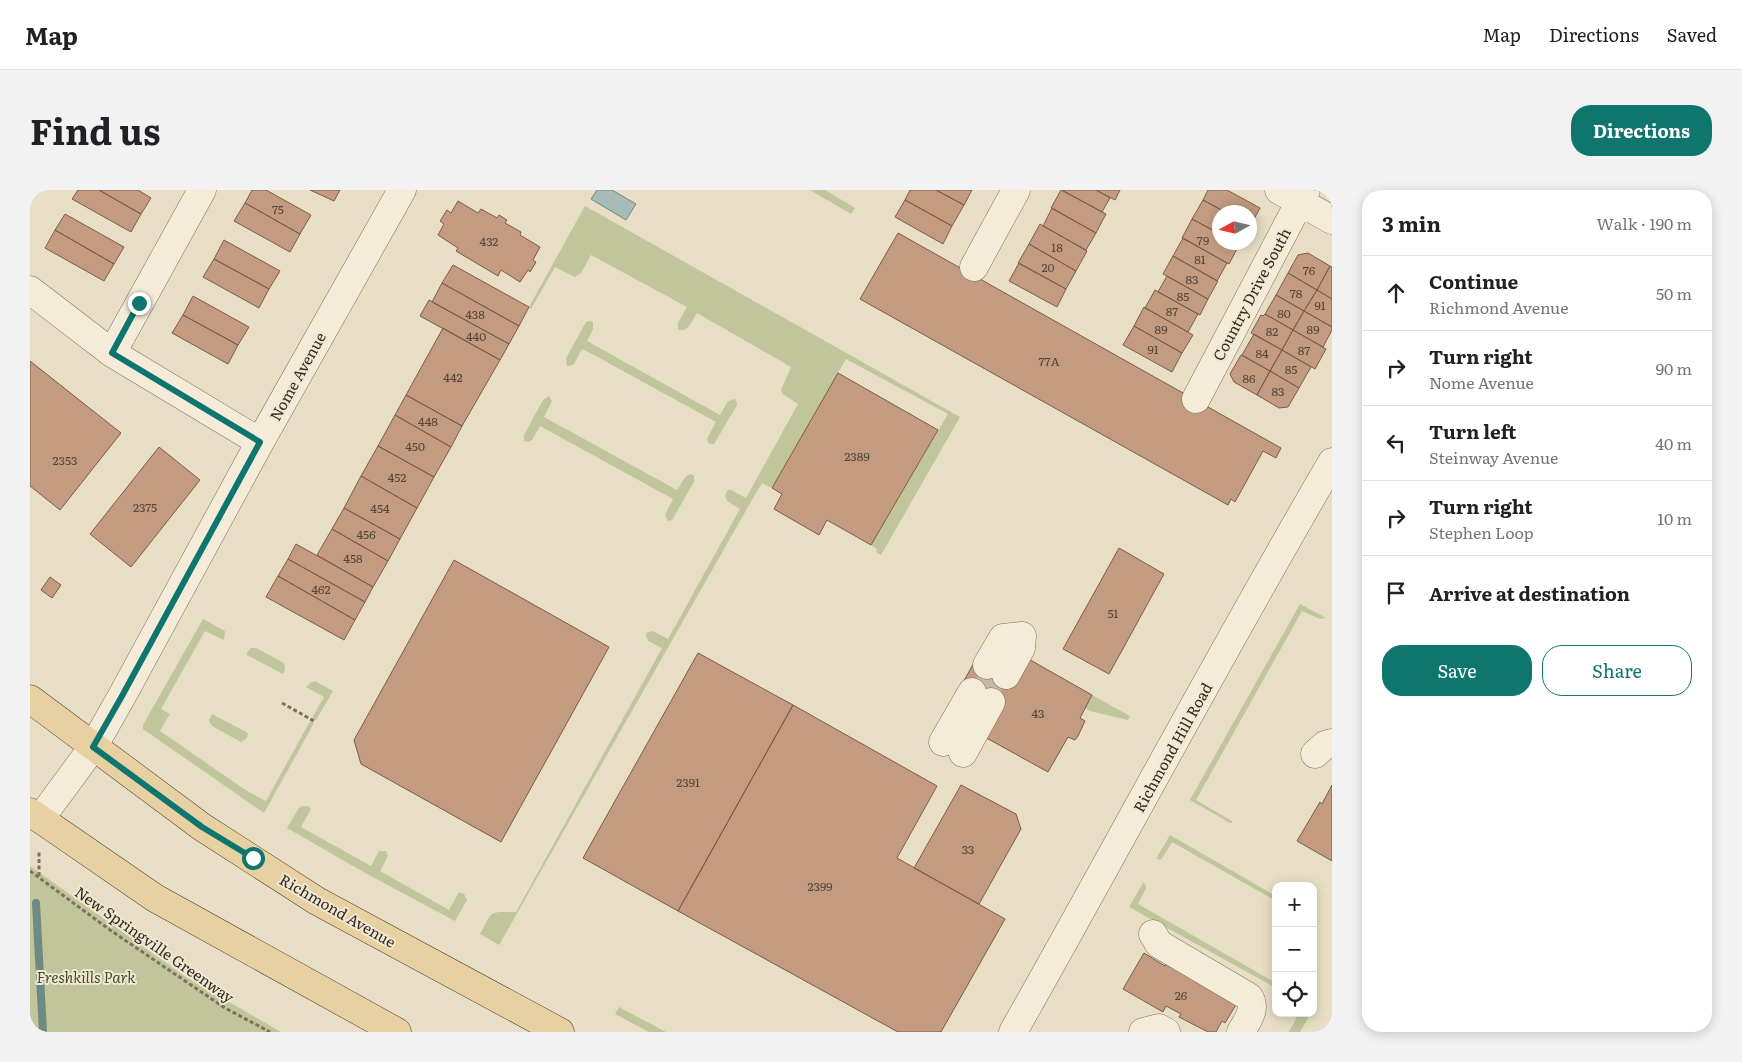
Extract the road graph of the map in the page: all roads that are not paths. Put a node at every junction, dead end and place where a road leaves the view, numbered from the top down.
1 (202, 190) edge
2 (402, 190) edge
3 (1016, 190) edge
4 (1295, 194) edge
5 (1332, 220) edge
6 (974, 267) dead end
7 (30, 290) edge
8 (112, 353) junction
9 (1196, 399) dead end
10 (260, 442) junction
11 (1332, 462) edge
12 (1022, 636) dead end
13 (997, 670) tunnel mouth
14 (982, 697) tunnel mouth
15 (30, 699) edge
16 (93, 747) junction
17 (953, 747) dead end
18 (35, 815) edge
19 (1153, 934) dead end
20 (397, 1032) edge
21 (560, 1032) edge
22 (1013, 1032) edge
23 (1143, 1032) edge
24 (1166, 1032) edge
25 (1241, 1032) edge

1 - 8 street
2 - 10 street, Nome Avenue
3 - 6 street
4 - 5 street
4 - 9 street, Country Drive South
7 - 8 street
8 - 10 street
10 - 16 street, Nome Avenue
11 - 22 street, Richmond Hill Road
12 - 13 street
14 - 17 street
15 - 16 main road, Richmond Avenue
16 - 18 street, Nome Avenue
16 - 21 main road, Richmond Avenue
18 - 20 main road
19 - 25 street
23 - 24 street

